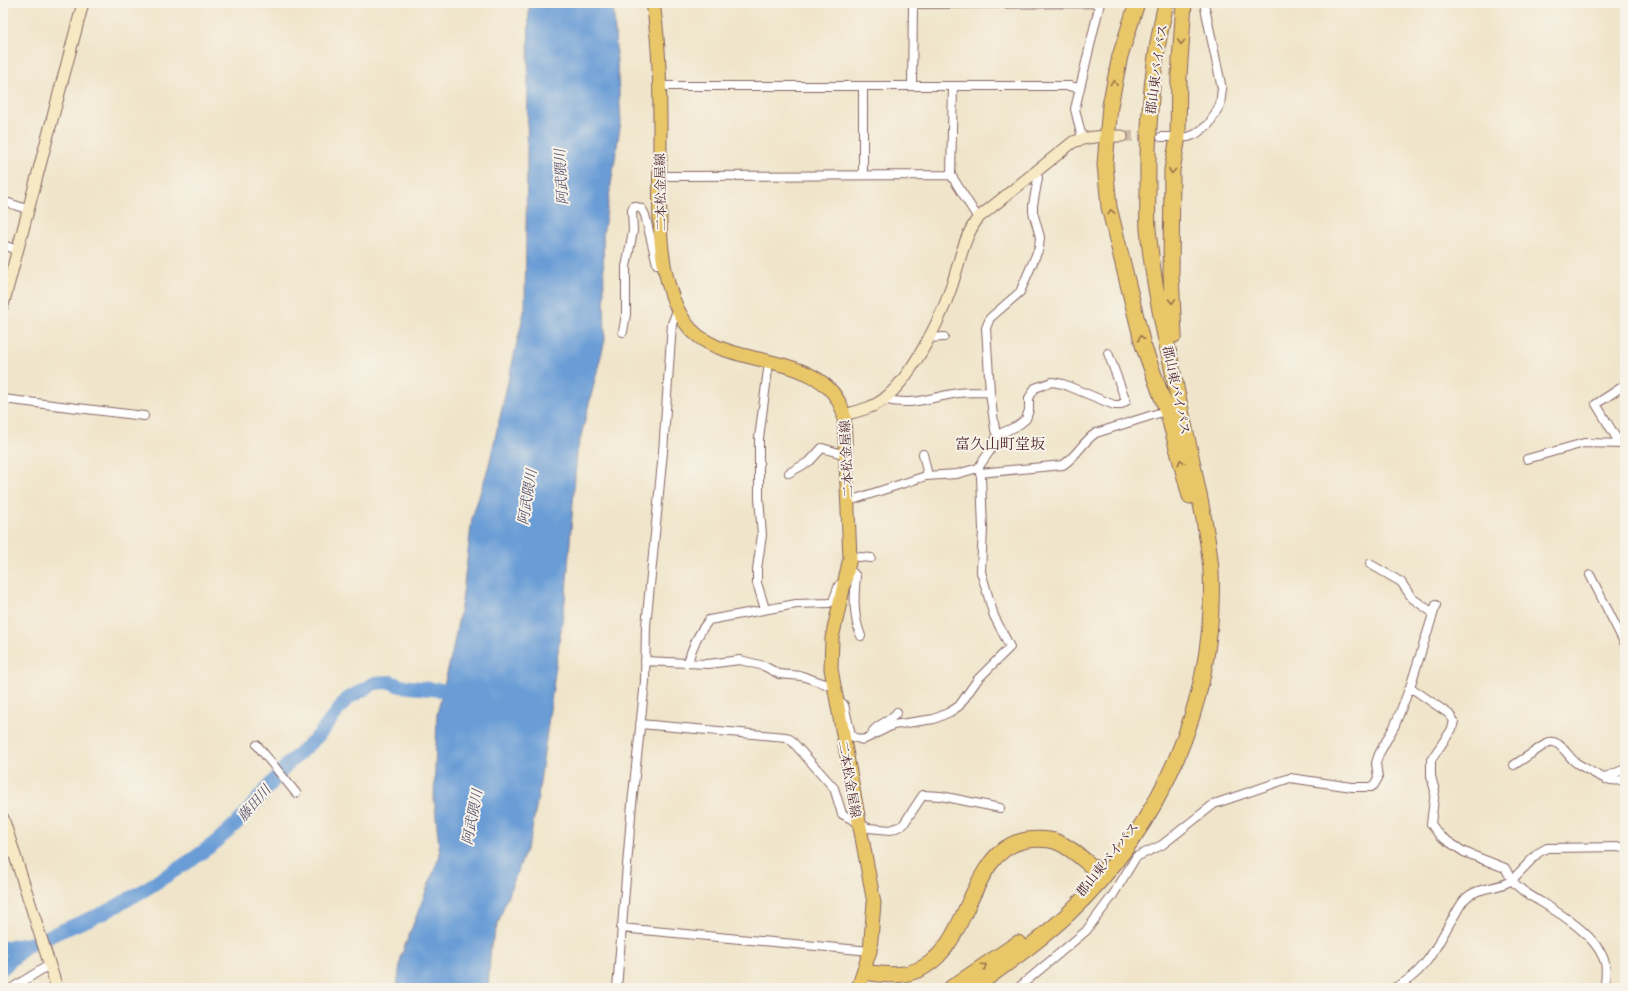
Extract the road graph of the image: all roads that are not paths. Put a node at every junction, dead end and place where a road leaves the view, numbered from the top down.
1 (83, 3) edge
2 (653, 3) edge
3 (1100, 3) edge
4 (1137, 3) edge
5 (1166, 3) edge
6 (1184, 3) edge
7 (1204, 3) edge
8 (660, 86) junction
9 (863, 86) junction
10 (912, 86) junction
11 (952, 87) junction
12 (1079, 88) junction
13 (1106, 136) junction
14 (1122, 136) tunnel mouth
15 (1161, 137) tunnel mouth
16 (1178, 137) junction
17 (1082, 138) junction
18 (1035, 171) junction
19 (863, 175) junction
20 (952, 175) junction
21 (660, 176) junction
22 (3, 201) edge
23 (29, 210) junction
24 (978, 218) junction
25 (3, 245) edge
26 (18, 250) junction
27 (664, 263) junction
28 (3, 305) edge
29 (677, 310) junction
30 (623, 332) dead end
31 (944, 337) dead end
32 (929, 338) junction
33 (1108, 353) dead end
34 (770, 362) junction
35 (1625, 385) edge
36 (990, 392) junction
37 (3, 399) edge
38 (884, 399) junction
39 (1159, 413) dead end
40 (844, 415) junction
41 (144, 416) dead end
42 (997, 435) junction
43 (1622, 444) edge
44 (923, 454) dead end
45 (846, 455) junction
46 (1527, 459) dead end
47 (979, 471) junction
48 (789, 473) dead end
49 (928, 476) junction
50 (849, 501) junction
51 (1206, 527) junction
52 (1209, 552) junction
53 (871, 558) dead end
54 (1370, 564) dead end
55 (848, 568) junction
56 (1590, 575) dead end
57 (1436, 605) dead end
58 (765, 609) junction
59 (1433, 613) junction
60 (862, 636) dead end
61 (1625, 644) edge
62 (645, 660) junction
63 (688, 663) junction
64 (1410, 687) junction
65 (834, 692) junction
66 (897, 712) dead end
67 (640, 724) junction
68 (870, 736) junction
69 (259, 747) dead end
70 (1514, 765) dead end
71 (1625, 769) edge
72 (1605, 779) junction
73 (1625, 779) edge
74 (294, 791) dead end
75 (1000, 808) dead end
76 (3, 818) edge
77 (859, 825) junction
78 (1625, 847) edge
79 (1101, 874) junction
80 (1512, 880) junction
81 (621, 928) junction
82 (870, 950) junction
83 (48, 963) junction
84 (864, 972) junction
85 (12, 988) edge
86 (57, 988) edge
87 (616, 988) edge
88 (858, 988) edge
89 (951, 988) edge
90 (973, 988) edge
91 (1018, 988) edge
92 (1394, 988) edge
93 (1605, 988) edge

1 - 23 street
2 - 8 main road, 二本松金屋線
3 - 10 street
3 - 12 street
13 -> 4 highway
5 - 51 highway, 郡山東バイパス
6 -> 16 highway
7 - 16 street
8 - 9 street
8 - 21 main road, 二本松金屋線
9 - 10 street
9 - 19 street
10 - 11 street
11 - 12 street
11 - 20 street
12 - 17 street
13 - 14 street
13 - 17 street
52 -> 13 highway
15 - 16 street
16 -> 51 highway
17 - 18 street
18 - 24 street
18 - 36 street
19 - 20 street
19 - 21 street
20 - 24 street
21 - 27 main road, 二本松金屋線
22 - 23 street
23 - 26 street
24 - 32 street
25 - 26 street
26 - 28 street
27 - 29 main road, 二本松金屋線
27 - 30 street
29 - 34 main road, 二本松金屋線
29 - 62 street
31 - 32 street
32 - 38 street
33 - 42 street
34 - 40 main road, 二本松金屋線
34 - 58 street
35 - 43 street
36 - 38 street
36 - 42 street
37 - 41 street
38 - 40 street
39 - 47 street
40 - 45 main road, 二本松金屋線
42 - 47 street
43 - 46 street
44 - 49 street
45 - 48 street
45 - 50 main road, 二本松金屋線
47 - 49 street
47 - 68 street
49 - 50 street
50 - 55 main road, 二本松金屋線
51 - 52 highway, 郡山東バイパス
52 - 79 highway, 郡山東バイパス
53 - 55 street
54 - 59 street
55 - 58 street
55 - 60 street
55 - 65 main road, 二本松金屋線
56 - 61 street
57 - 59 street
58 - 63 street
59 - 64 street
62 - 63 street
62 - 67 street
63 - 65 street
64 - 80 street
64 - 91 street
65 - 68 street
65 - 77 main road, 二本松金屋線
66 - 68 street
67 - 77 street
67 - 81 street
69 - 74 street
70 - 72 street
71 - 72 street
72 - 73 street
75 - 77 street
76 - 83 street
77 - 82 main road, 二本松金屋線
78 - 80 street
79 - 84 highway
89 -> 79 highway, 郡山東バイパス
79 - 90 highway, 郡山東バイパス
80 - 92 street
80 - 93 street
81 - 82 street
81 - 87 street
82 - 84 main road, 二本松金屋線
83 - 85 street
83 - 86 street
84 - 88 main road, 二本松金屋線

